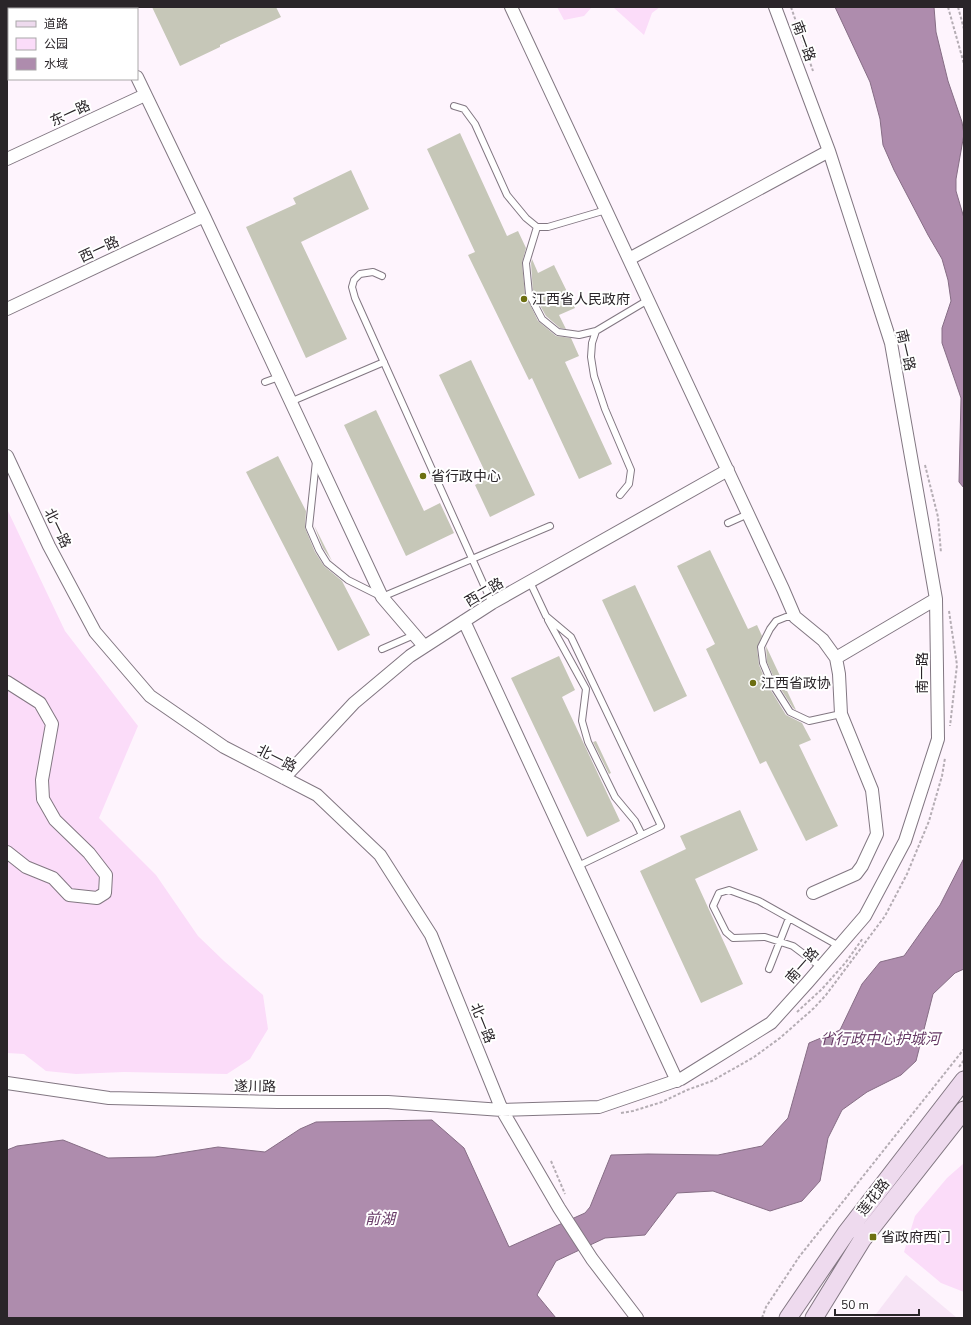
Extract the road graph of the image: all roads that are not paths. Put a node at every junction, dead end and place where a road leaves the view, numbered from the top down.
1 (511, 7) edge
2 (775, 7) edge
3 (138, 78) edge
4 (145, 95) junction
5 (454, 106) dead end
6 (829, 151) junction
7 (7, 159) edge
8 (606, 210) junction
9 (204, 216) junction
10 (537, 227) junction
11 (629, 259) junction
12 (382, 276) dead end
13 (648, 300) junction
14 (7, 309) edge
15 (596, 331) junction
16 (384, 362) junction
17 (279, 377) junction
18 (266, 382) dead end
19 (290, 402) junction
20 (7, 456) edge
21 (316, 458) junction
22 (728, 470) junction
23 (620, 495) dead end
24 (748, 514) junction
25 (728, 523) dead end
26 (550, 526) dead end
27 (472, 559) junction
28 (530, 582) junction
29 (382, 597) junction
30 (936, 599) junction
31 (492, 603) junction
32 (546, 616) junction
33 (795, 618) junction
34 (464, 621) junction
35 (414, 635) junction
36 (424, 646) junction
37 (382, 649) dead end
38 (836, 658) junction
39 (7, 682) edge
40 (841, 714) junction
41 (284, 778) junction
42 (642, 834) junction
43 (7, 852) edge
44 (578, 866) junction
45 (813, 894) dead end
46 (790, 918) junction
47 (780, 942) junction
48 (839, 946) junction
49 (821, 967) junction
50 (768, 969) dead end
51 (964, 1080) edge
52 (677, 1081) junction
53 (7, 1083) edge
54 (502, 1110) junction
55 (964, 1110) edge
56 (637, 1318) edge
57 (788, 1318) edge
58 (814, 1318) edge

1 - 8 street
2 - 6 street, 南一路
3 - 4 street
4 - 7 street, 东一路
4 - 9 street
5 - 10 lane
6 - 11 street
6 - 30 street, 南一路
8 - 10 lane
8 - 11 street
9 - 14 street, 西一路
9 - 17 street
10 - 15 lane
11 - 13 street
12 - 16 lane
13 - 15 lane
13 - 22 street
15 - 23 lane
16 - 19 lane
16 - 27 lane
17 - 18 lane
17 - 19 street
19 - 21 street
20 - 41 street, 北一路
21 - 29 street
21 - 29 lane
22 - 24 street
22 - 28 street, 西二路
24 - 25 lane
24 - 33 street
26 - 27 lane
27 - 29 lane
27 - 31 lane
28 - 31 street, 西二路
28 - 32 lane
29 - 35 street
30 - 38 street
30 - 48 street, 南一路
31 - 34 street, 西二路
32 - 42 lane
32 - 42 lane
33 - 38 street
33 - 40 lane
34 - 36 street, 西二路
34 - 44 street
35 - 36 street
35 - 37 lane
36 - 41 street, 西二路
38 - 40 street
39 - 43 street
40 - 45 street
41 - 54 street, 北一路
42 - 44 lane
44 - 52 street
46 - 47 lane
46 - 47 lane
46 - 48 lane
47 - 49 lane
47 - 50 lane
48 - 49 street, 南一路
49 - 52 street, 南一路
51 - 57 main road, 莲花路
52 - 54 street, 南一路
53 - 54 street, 遂川路
54 - 56 street, 北一路
55 - 58 main road, 莲花路

